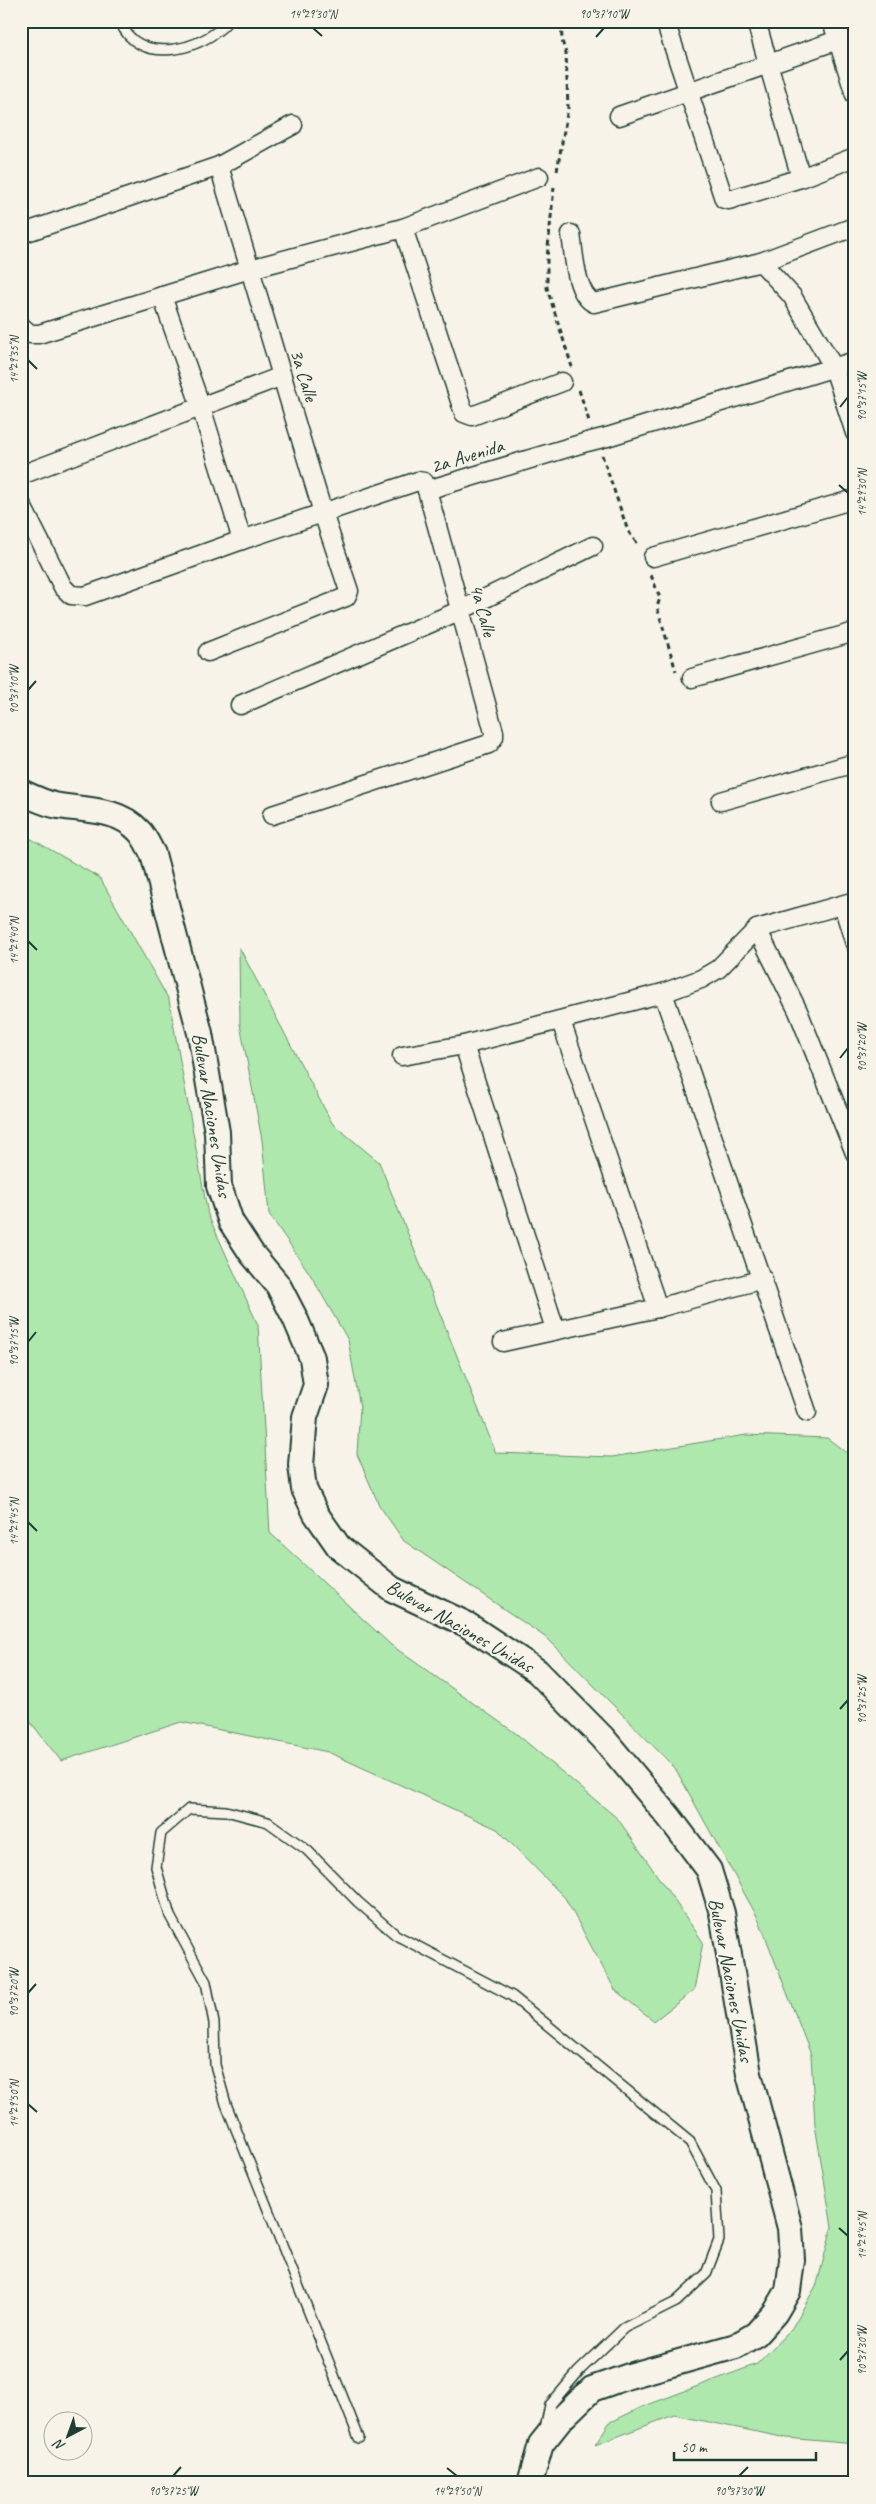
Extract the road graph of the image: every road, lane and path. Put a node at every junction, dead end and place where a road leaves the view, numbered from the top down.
1 (120, 21) edge
2 (228, 21) edge
3 (561, 21) edge
4 (665, 21) edge
5 (756, 21) edge
6 (832, 21) edge
7 (855, 34) edge
8 (837, 40) junction
9 (770, 65) junction
10 (690, 92) junction
11 (855, 95) edge
12 (619, 116) dead end
13 (293, 124) dead end
14 (855, 157) edge
15 (219, 166) junction
16 (802, 178) junction
17 (550, 179) junction
18 (854, 227) edge
19 (403, 228) junction
20 (21, 234) edge
21 (571, 234) dead end
22 (761, 262) junction
23 (250, 269) junction
24 (162, 296) junction
25 (21, 326) edge
26 (855, 361) edge
27 (834, 368) junction
28 (282, 376) junction
29 (571, 380) junction
30 (201, 407) junction
31 (855, 434) edge
32 (597, 439) junction
33 (21, 474) edge
34 (428, 490) junction
35 (855, 499) edge
36 (21, 504) edge
37 (323, 513) junction
38 (242, 540) junction
39 (593, 546) dead end
40 (648, 560) junction
41 (462, 610) junction
42 (855, 632) edge
43 (208, 652) dead end
44 (684, 675) joint
45 (240, 705) dead end
46 (855, 764) edge
47 (21, 792) edge
48 (721, 801) dead end
49 (272, 815) dead end
50 (849, 903) edge
51 (757, 929) junction
52 (855, 944) edge
53 (663, 993) junction
54 (561, 1021) junction
55 (464, 1045) junction
56 (402, 1056) dead end
57 (855, 1153) edge
58 (763, 1279) junction
59 (658, 1308) junction
60 (555, 1329) junction
61 (503, 1342) dead end
62 (807, 1412) dead end
63 (359, 2438) dead end
64 (542, 2444) junction
65 (530, 2483) edge

1 - 2 lane
3 - 17 path
4 - 10 street
5 - 9 street
6 - 8 street
7 - 8 street
8 - 9 street
8 - 11 street
9 - 10 street
9 - 16 street
10 - 12 street
10 - 16 street
13 - 15 street
14 - 16 street
15 - 20 street
15 - 23 street, 3a Calle
17 - 19 street
17 - 29 path
18 - 22 street
19 - 23 street
19 - 29 street
21 - 22 street
22 - 27 street
23 - 24 street
23 - 28 street, 3a Calle
24 - 25 street
24 - 30 street
26 - 27 street, 2a Avenida
27 - 31 street
27 - 32 street, 2a Avenida
28 - 30 street
28 - 37 street, 3a Calle
29 - 32 path
30 - 33 street
30 - 38 street
32 - 34 street, 2a Avenida
32 - 40 path
34 - 37 street, 2a Avenida
34 - 41 street, 4a Calle
35 - 40 street
36 - 38 street, 2a Avenida
37 - 38 street, 2a Avenida
37 - 43 street, 3a Calle
39 - 41 street
40 - 44 path
41 - 45 street
41 - 49 street, 4a Calle
42 - 44 street
46 - 48 street
47 - 64 main road, Bulevar Naciones Unidas
50 - 51 street
50 - 52 street
51 - 53 street
51 - 57 street
53 - 54 street
53 - 58 street
54 - 55 street
54 - 59 street
55 - 56 street
55 - 60 street
58 - 59 street
58 - 62 street
59 - 60 street
60 - 61 street
63 - 64 lane
64 - 65 main road, Bulevar Naciones Unidas

